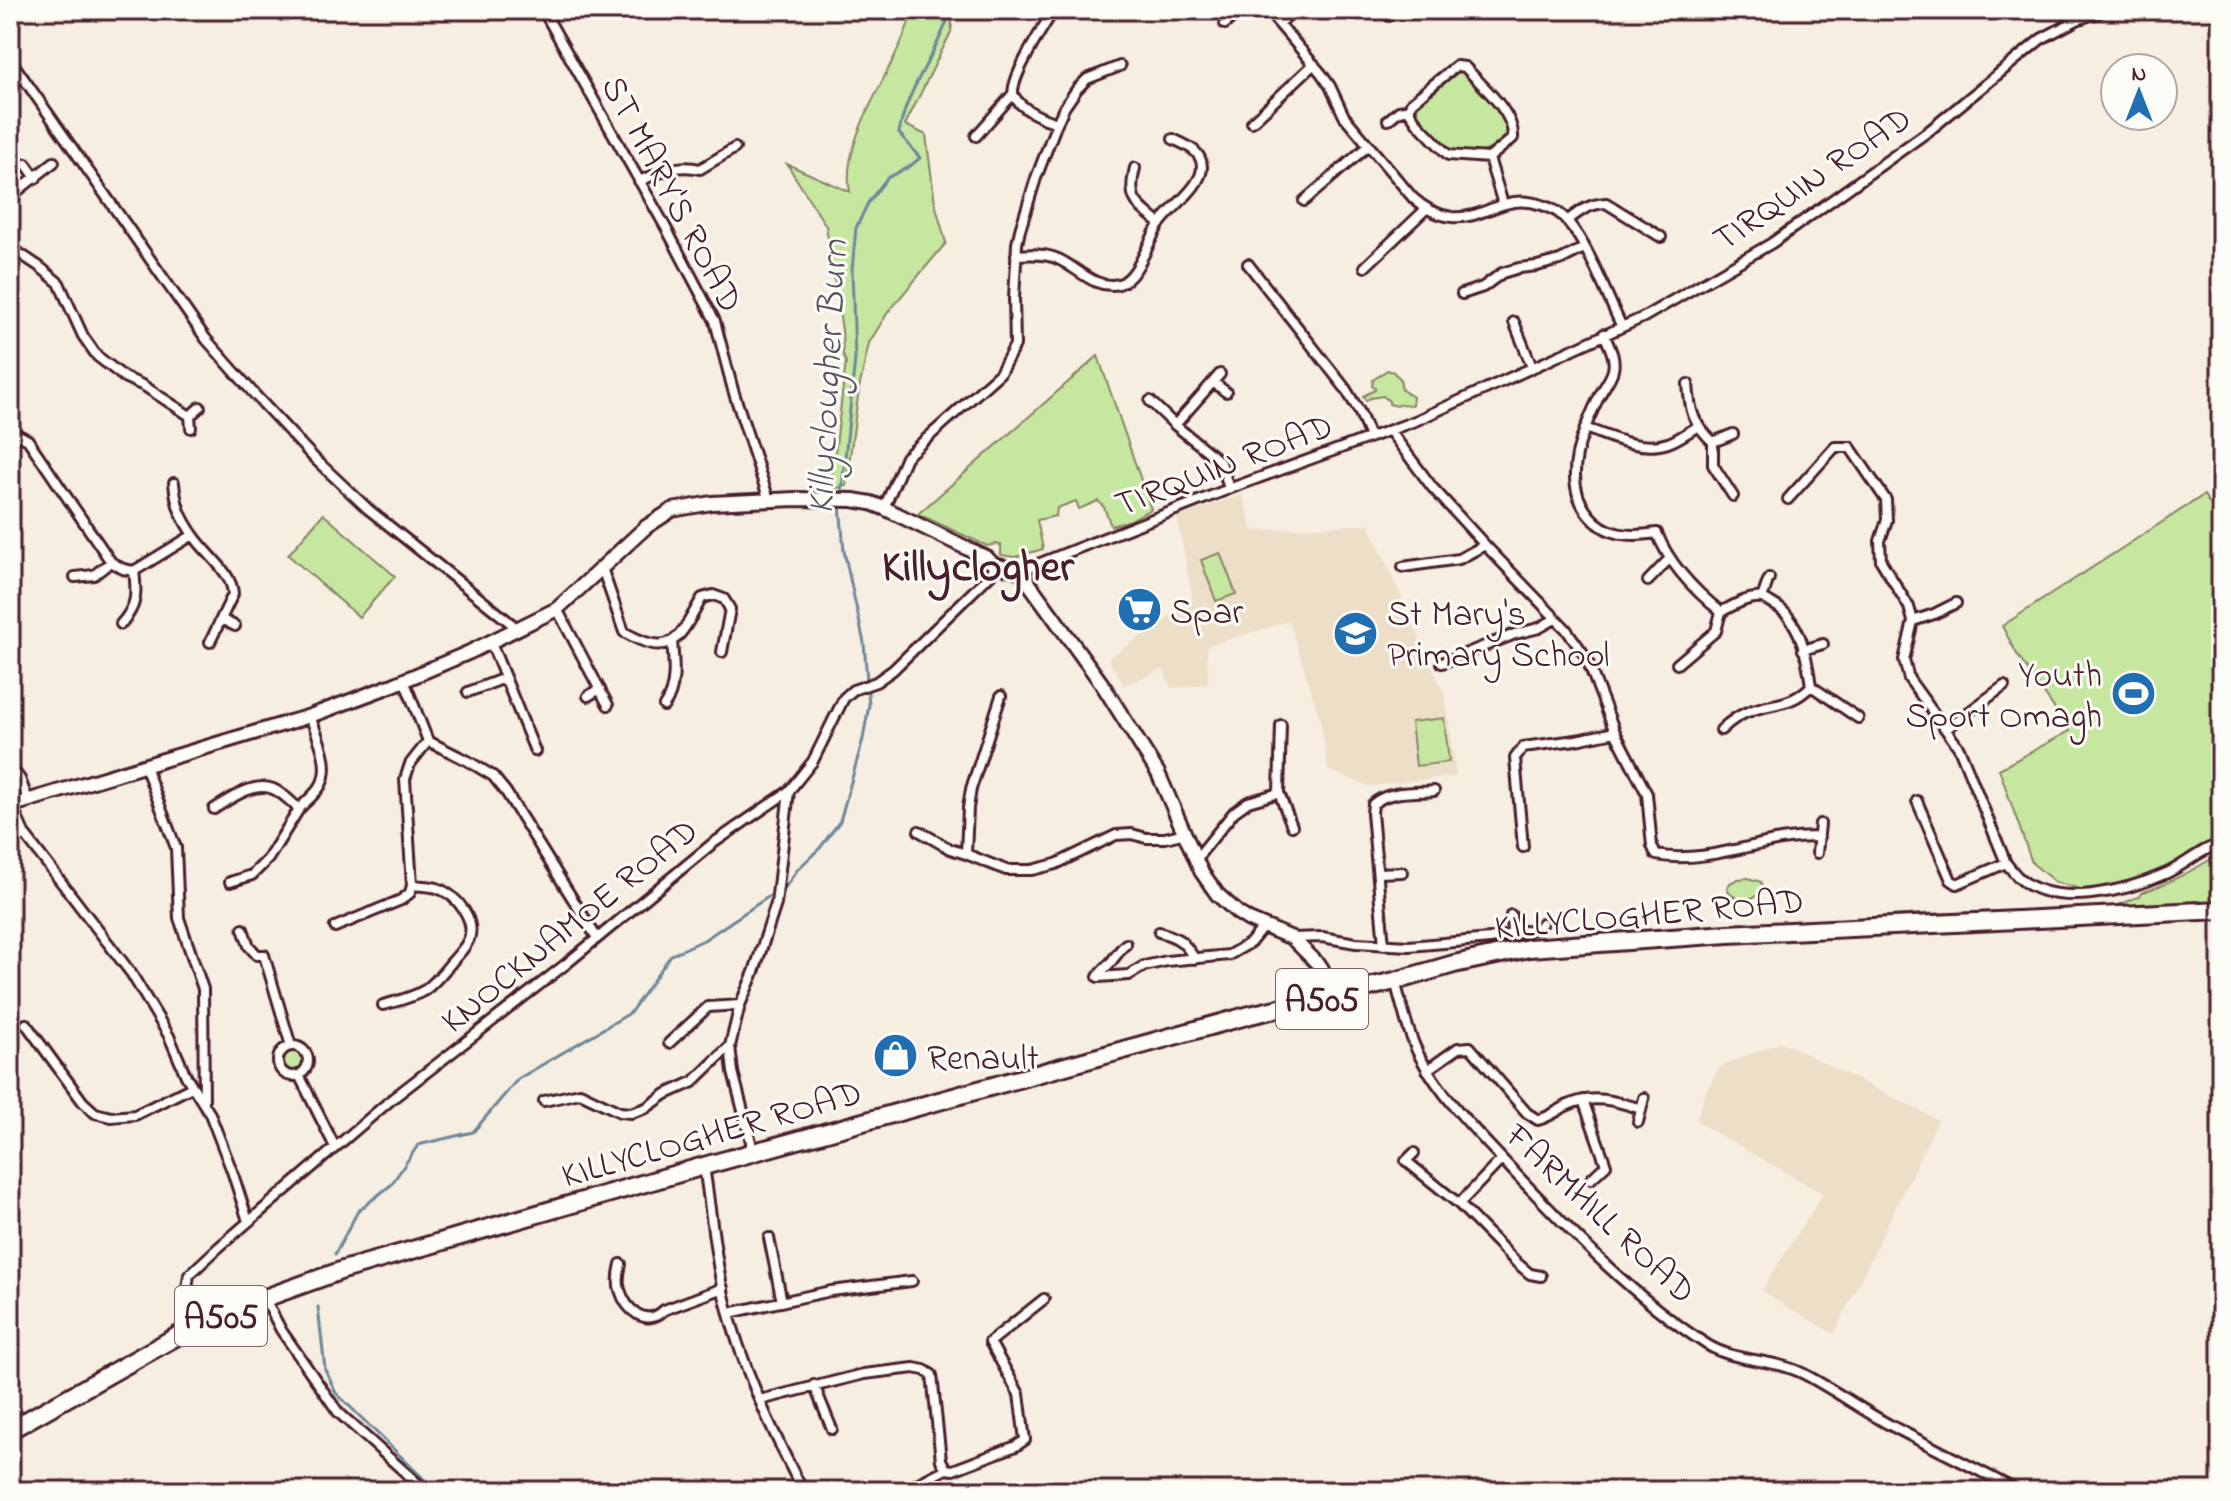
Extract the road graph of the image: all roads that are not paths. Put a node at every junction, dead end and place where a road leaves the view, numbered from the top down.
1 (543, 10) edge
2 (1054, 10) edge
3 (1240, 10) edge
4 (1267, 10) edge
5 (1294, 10) edge
6 (2106, 10) edge
7 (1225, 24) dead end
8 (1279, 24) junction
9 (10, 59) edge
10 (1314, 64) junction
11 (1120, 66) dead end
12 (1013, 94) junction
13 (1410, 109) junction
14 (1388, 120) dead end
15 (1252, 122) dead end
16 (1057, 123) junction
17 (976, 136) dead end
18 (1173, 139) dead end
19 (1369, 145) junction
20 (735, 148) dead end
21 (1489, 158) junction
22 (54, 162) dead end
23 (26, 164) dead end
24 (1135, 168) dead end
25 (36, 178) junction
26 (639, 181) junction
27 (10, 197) edge
28 (1304, 201) dead end
29 (1503, 204) junction
30 (1426, 209) junction
31 (1567, 221) junction
32 (1160, 224) junction
33 (1661, 237) dead end
34 (10, 247) edge
35 (1584, 248) junction
36 (1016, 255) junction
37 (1248, 264) dead end
38 (1365, 267) dead end
39 (1462, 294) dead end
40 (1514, 322) dead end
41 (1622, 327) junction
42 (1604, 334) junction
43 (1532, 367) junction
44 (1688, 384) dead end
45 (1226, 392) dead end
46 (1150, 401) dead end
47 (200, 407) dead end
48 (190, 416) junction
49 (1175, 425) junction
50 (1697, 427) junction
51 (191, 428) dead end
52 (1585, 428) junction
53 (1390, 431) junction
54 (10, 433) edge
55 (1733, 434) dead end
56 (1370, 437) junction
57 (1713, 442) junction
58 (174, 483) dead end
59 (1229, 489) junction
60 (1733, 496) dead end
61 (1788, 499) dead end
62 (769, 500) junction
63 (884, 508) junction
64 (193, 535) junction
65 (1485, 545) junction
66 (1670, 558) junction
67 (111, 562) junction
68 (994, 565) junction
69 (1403, 567) dead end
70 (602, 568) junction
71 (134, 571) junction
72 (1020, 571) junction
73 (75, 577) dead end
74 (1769, 578) dead end
75 (1648, 581) dead end
76 (1762, 598) junction
77 (1956, 603) dead end
78 (557, 609) junction
79 (1721, 612) junction
80 (221, 619) junction
81 (1555, 619) junction
82 (1913, 621) junction
83 (121, 624) dead end
84 (235, 626) dead end
85 (519, 630) junction
86 (210, 642) dead end
87 (672, 642) junction
88 (491, 643) junction
89 (1823, 644) dead end
90 (1803, 650) junction
91 (722, 652) dead end
92 (1442, 663) dead end
93 (1677, 664) dead end
94 (505, 678) junction
95 (404, 680) junction
96 (1811, 686) junction
97 (2004, 686) dead end
98 (600, 689) junction
99 (468, 692) dead end
100 (588, 696) dead end
101 (1001, 696) dead end
102 (608, 705) dead end
103 (664, 706) dead end
104 (310, 716) junction
105 (1858, 718) dead end
106 (1281, 725) dead end
107 (1946, 729) junction
108 (1721, 730) dead end
109 (1615, 732) junction
110 (428, 741) junction
111 (535, 751) dead end
112 (10, 766) edge
113 (145, 766) junction
114 (789, 791) junction
115 (1434, 791) dead end
116 (1279, 793) junction
117 (28, 800) junction
118 (1917, 801) dead end
119 (11, 806) edge
120 (214, 809) dead end
121 (299, 809) junction
122 (1820, 824) dead end
123 (1292, 826) dead end
124 (919, 831) dead end
125 (1185, 833) junction
126 (1819, 837) junction
127 (2221, 844) edge
128 (1523, 847) dead end
129 (1817, 853) dead end
130 (966, 854) junction
131 (1196, 859) junction
132 (2006, 863) junction
133 (1402, 872) dead end
134 (1378, 873) junction
135 (230, 882) dead end
136 (412, 885) junction
137 (2221, 910) edge
138 (1511, 915) dead end
139 (1542, 923) dead end
140 (1264, 926) junction
141 (335, 927) dead end
142 (243, 929) dead end
143 (1159, 932) dead end
144 (1512, 934) junction
145 (597, 938) junction
146 (1292, 938) junction
147 (1126, 944) dead end
148 (1384, 945) junction
149 (1195, 959) junction
150 (1395, 981) junction
151 (1335, 995) junction
152 (383, 1005) dead end
153 (740, 1005) junction
154 (26, 1024) dead end
155 (669, 1043) dead end
156 (291, 1046) junction
157 (730, 1046) junction
158 (1427, 1070) junction
159 (299, 1075) junction
160 (192, 1087) junction
161 (1644, 1098) dead end
162 (1583, 1100) junction
163 (544, 1101) dead end
164 (204, 1106) junction
165 (1641, 1109) junction
166 (1638, 1122) dead end
167 (335, 1147) junction
168 (1414, 1153) dead end
169 (751, 1154) junction
170 (1502, 1159) junction
171 (704, 1166) junction
172 (1591, 1179) dead end
173 (1459, 1204) junction
174 (248, 1221) junction
175 (769, 1238) dead end
176 (621, 1264) dead end
177 (1541, 1276) dead end
178 (912, 1281) dead end
179 (723, 1288) junction
180 (265, 1298) junction
181 (1044, 1299) dead end
182 (782, 1302) junction
183 (729, 1313) junction
184 (198, 1326) junction
185 (814, 1385) junction
186 (760, 1400) junction
187 (832, 1429) dead end
188 (10, 1430) edge
189 (946, 1469) junction
190 (424, 1489) edge
191 (803, 1491) edge
192 (903, 1491) edge
193 (2018, 1491) edge

1 - 26 street, ST MARY'S ROAD
2 - 12 street
3 - 7 street
4 - 8 street
5 - 8 street
6 - 41 street, TIRQUIN ROAD
8 - 10 street
9 - 85 street
10 - 15 street
10 - 19 street
11 - 16 street
12 - 16 street
12 - 17 street
13 - 14 street
13 - 21 street
13 - 21 street
16 - 36 street
18 - 32 street
19 - 28 street
19 - 30 street
20 - 26 street
21 - 29 street
22 - 25 street
23 - 25 street
24 - 32 street
25 - 27 street
26 - 62 street, ST MARY'S ROAD
29 - 30 street
29 - 31 street
30 - 38 street
31 - 33 street
31 - 35 street
32 - 36 street
34 - 48 street
35 - 39 street
35 - 41 street
36 - 63 street
37 - 56 street
40 - 43 street
41 - 42 street, TIRQUIN ROAD
42 - 43 street, TIRQUIN ROAD
42 - 52 street
43 - 53 street, TIRQUIN ROAD
44 - 50 street
45 - 49 street
46 - 49 street
47 - 48 street
48 - 51 street
49 - 59 street
50 - 52 street
50 - 57 street
52 - 66 street
53 - 56 street, TIRQUIN ROAD
53 - 65 street
54 - 67 street
55 - 57 street
56 - 59 street, TIRQUIN ROAD
57 - 60 street
58 - 64 street
59 - 72 street, TIRQUIN ROAD
61 - 82 street
62 - 63 street
62 - 70 street
63 - 68 street
64 - 71 street
64 - 80 street
65 - 69 street
65 - 81 street
66 - 75 street
66 - 79 street
67 - 71 street
67 - 73 street
68 - 72 street
68 - 114 street, KNOCKNAMOE ROAD
70 - 78 street
70 - 87 street
71 - 83 street
72 - 125 street
74 - 76 street
76 - 79 street
76 - 90 street
77 - 82 street
78 - 85 street
78 - 98 street
79 - 93 street
80 - 84 street
80 - 86 street
81 - 92 street
81 - 109 street
82 - 107 street
85 - 88 street
87 - 91 street
87 - 103 street
88 - 94 street
88 - 95 street
89 - 90 street
90 - 96 street
94 - 99 street
94 - 111 street
95 - 104 street
95 - 110 street
96 - 105 street
96 - 108 street
97 - 107 street
98 - 100 street
98 - 102 street
101 - 130 street
104 - 113 street
104 - 121 street
106 - 116 street
107 - 132 street
109 - 126 street
109 - 128 street
110 - 136 street
110 - 145 street
112 - 117 street
113 - 117 street
113 - 164 street
114 - 145 street, KNOCKNAMOE ROAD
114 - 153 street
115 - 134 street
116 - 123 street
116 - 131 street
117 - 119 street
118 - 132 street
119 - 160 street
120 - 121 street
121 - 135 street
122 - 126 street
124 - 130 street
125 - 130 street
125 - 131 street
126 - 129 street
127 - 132 street
131 - 140 street
133 - 134 street
134 - 148 street
136 - 141 street
136 - 152 street
137 - 150 highway, KILLYCLOGHER ROAD / A505
138 - 144 street
139 - 144 street
140 - 146 street
140 - 149 street
142 - 156 street
143 - 149 street
144 - 148 street
145 - 167 street, KNOCKNAMOE ROAD
146 - 148 street
146 - 151 street
147 - 149 street
150 - 151 highway, KILLYCLOGHER ROAD / A505
150 - 158 street, FARMHILL ROAD
151 - 169 highway, KILLYCLOGHER ROAD / A505
153 - 155 street
153 - 157 street
154 - 160 street
156 - 159 street
156 - 159 street
157 - 163 street
157 - 169 street
158 - 162 street
158 - 170 street, FARMHILL ROAD
159 - 167 street
160 - 164 street
161 - 165 street
162 - 165 street
162 - 172 street
164 - 174 street
165 - 166 street
167 - 174 street, KNOCKNAMOE ROAD
168 - 173 street
169 - 171 highway, KILLYCLOGHER ROAD / A505
170 - 173 street
170 - 193 street, FARMHILL ROAD
171 - 179 street
171 - 180 highway, KILLYCLOGHER ROAD / A505
173 - 177 street
174 - 184 street, KNOCKNAMOE ROAD
175 - 182 street
176 - 179 street
178 - 182 street
179 - 183 street
180 - 184 highway, KILLYCLOGHER ROAD / A505
180 - 190 street
181 - 189 street
182 - 183 street
183 - 186 street
184 - 188 highway, KILLYCLOGHER ROAD / A505
185 - 186 street
185 - 187 street
185 - 189 street
186 - 191 street
189 - 192 street

